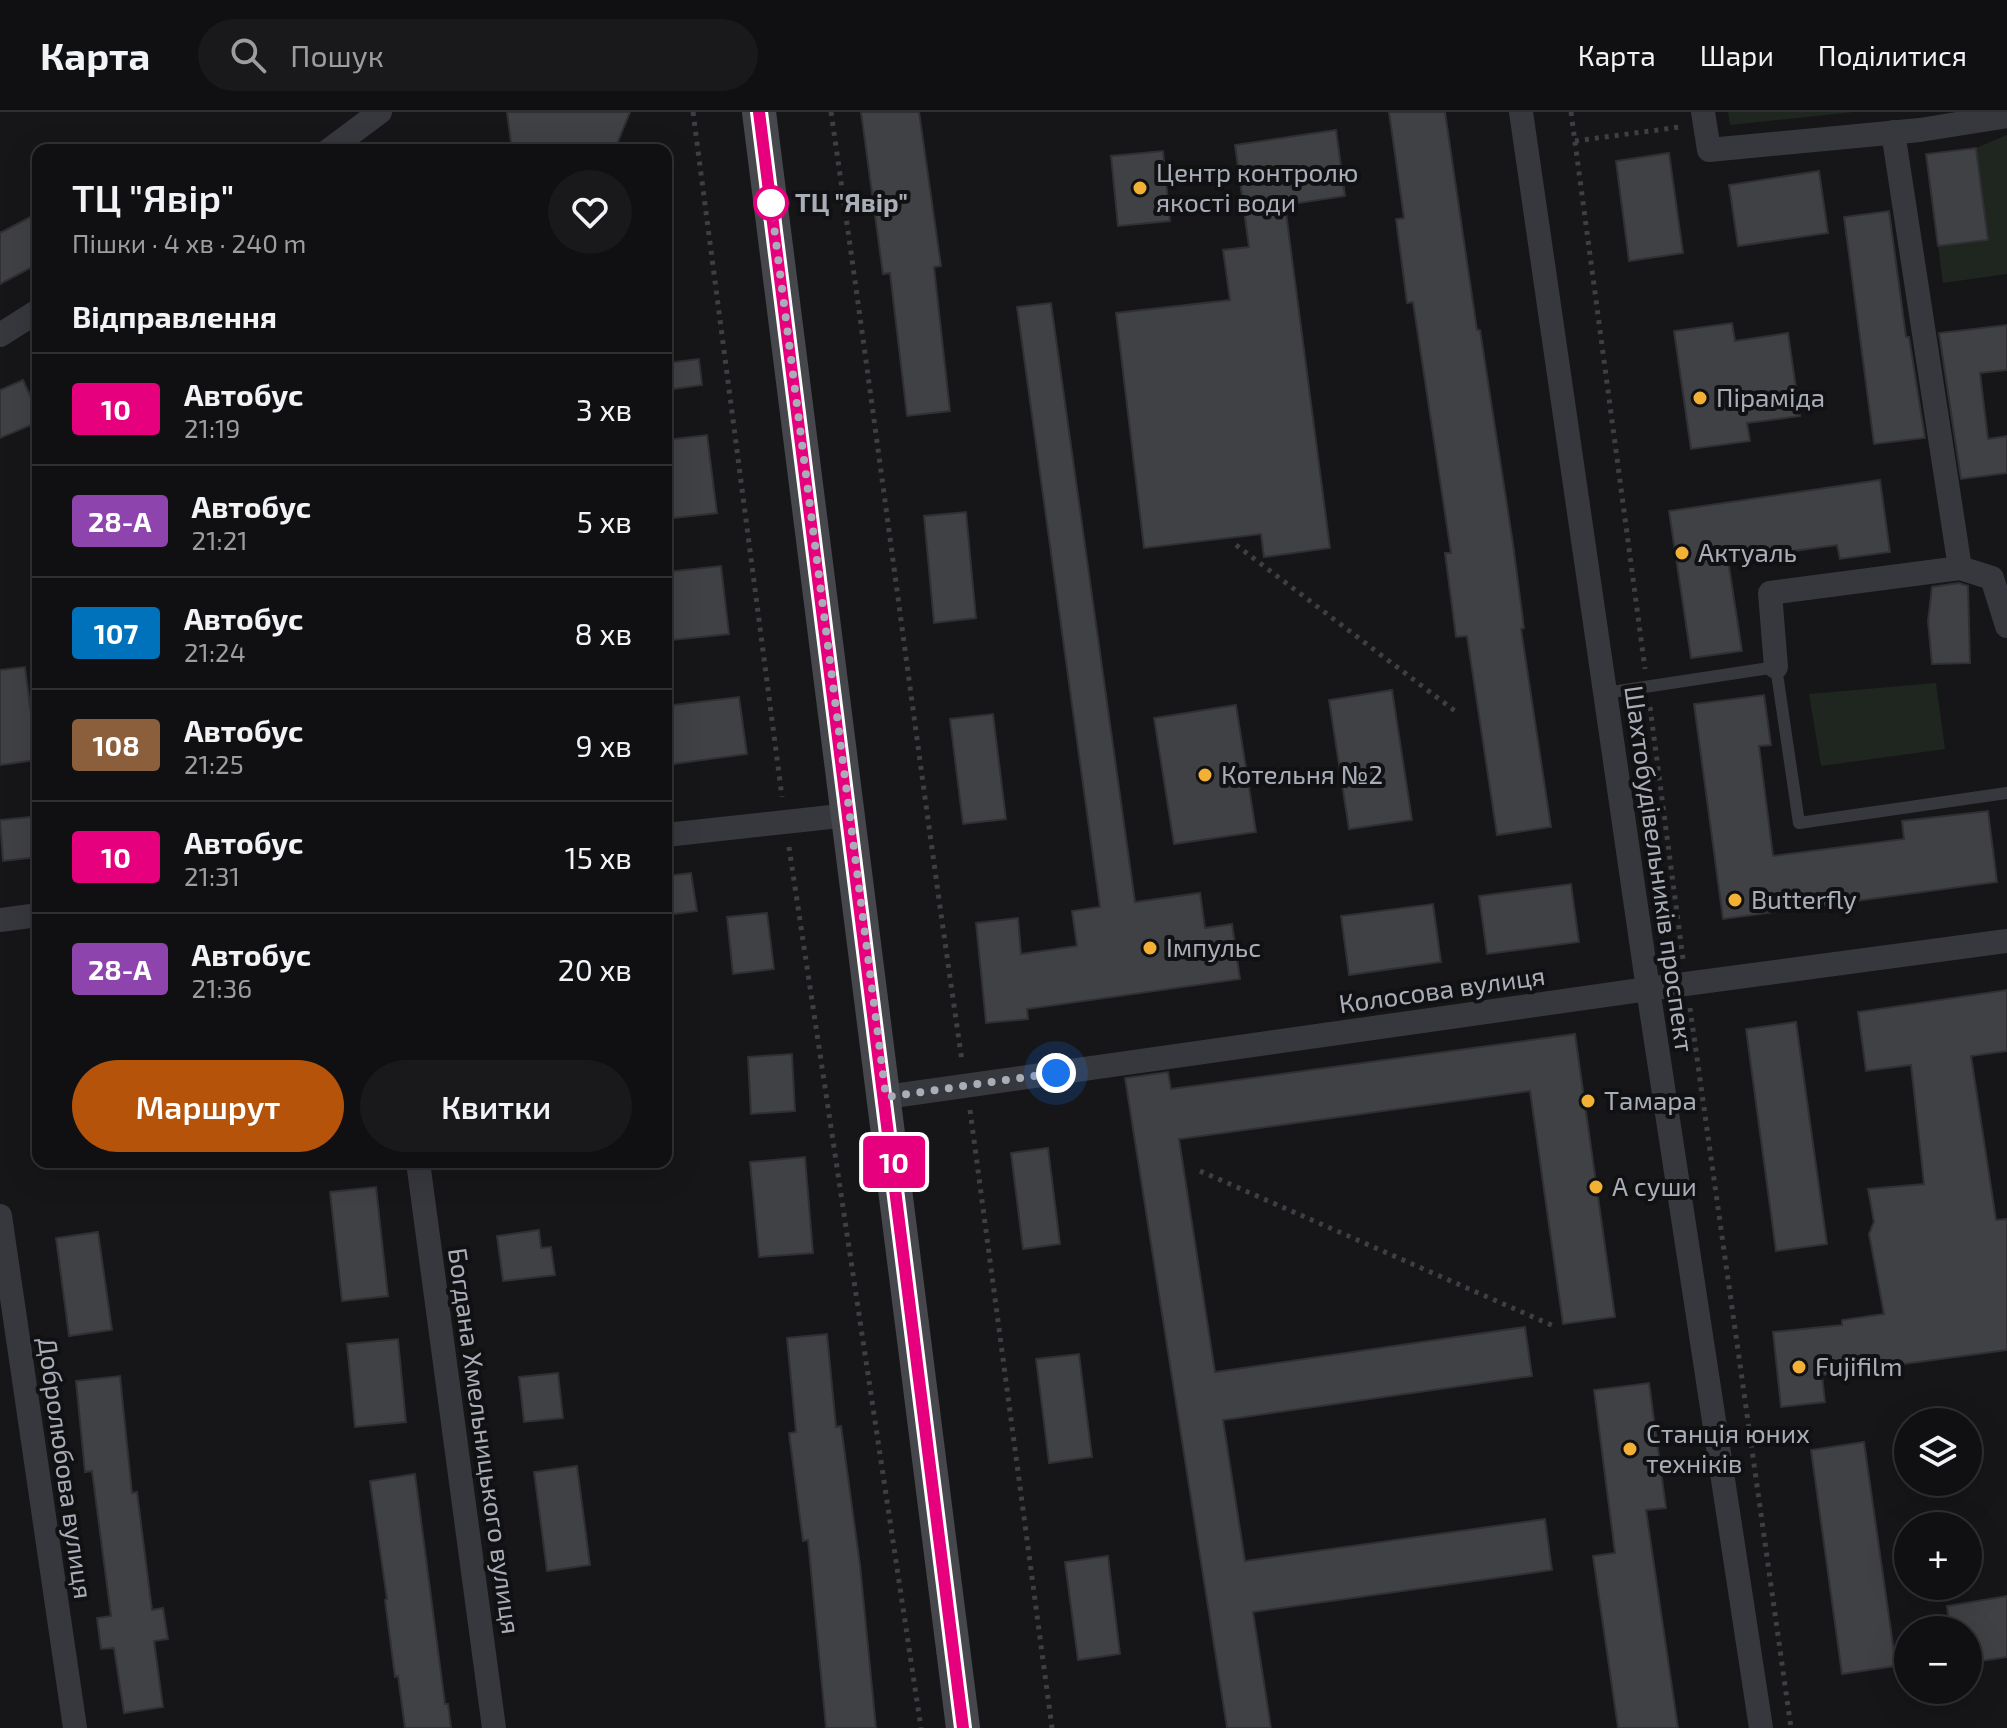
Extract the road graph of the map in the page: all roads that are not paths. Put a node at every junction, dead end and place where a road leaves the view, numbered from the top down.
1 (380, 112) edge
2 (759, 112) edge
3 (1521, 112) edge
4 (2007, 116) edge
5 (1704, 118) edge
6 (1942, 119) edge
7 (1893, 132) junction
8 (337, 144) edge
9 (32, 315) edge
10 (0, 335) edge
11 (1960, 568) junction
12 (2007, 626) edge
13 (1776, 667) junction
14 (1605, 693) junction
15 (2007, 793) edge
16 (849, 815) junction
17 (672, 834) edge
18 (32, 916) edge
19 (0, 920) edge
20 (2007, 941) edge
21 (1648, 989) junction
22 (886, 1097) junction
23 (419, 1168) edge
24 (0, 1216) edge
25 (75, 1728) edge
26 (494, 1728) edge
27 (963, 1728) edge
28 (1761, 1728) edge

1 - 8 street
2 - 16 street
3 - 14 street, Шахтобудівельників проспект
4 - 6 street
5 - 7 street
6 - 7 street
7 - 11 street
9 - 10 street
11 - 12 street
11 - 13 street
13 - 14 lane
13 - 15 lane
14 - 21 street, Шахтобудівельників проспект
16 - 17 street
16 - 22 street
18 - 19 street
20 - 21 street, Колосова вулиця
21 - 22 street, Колосова вулиця
21 - 28 street, Шахтобудівельників проспект
22 - 27 street
23 - 26 street, Богдана Хмельницького вулиця
24 - 25 street, Добролюбова вулиця

